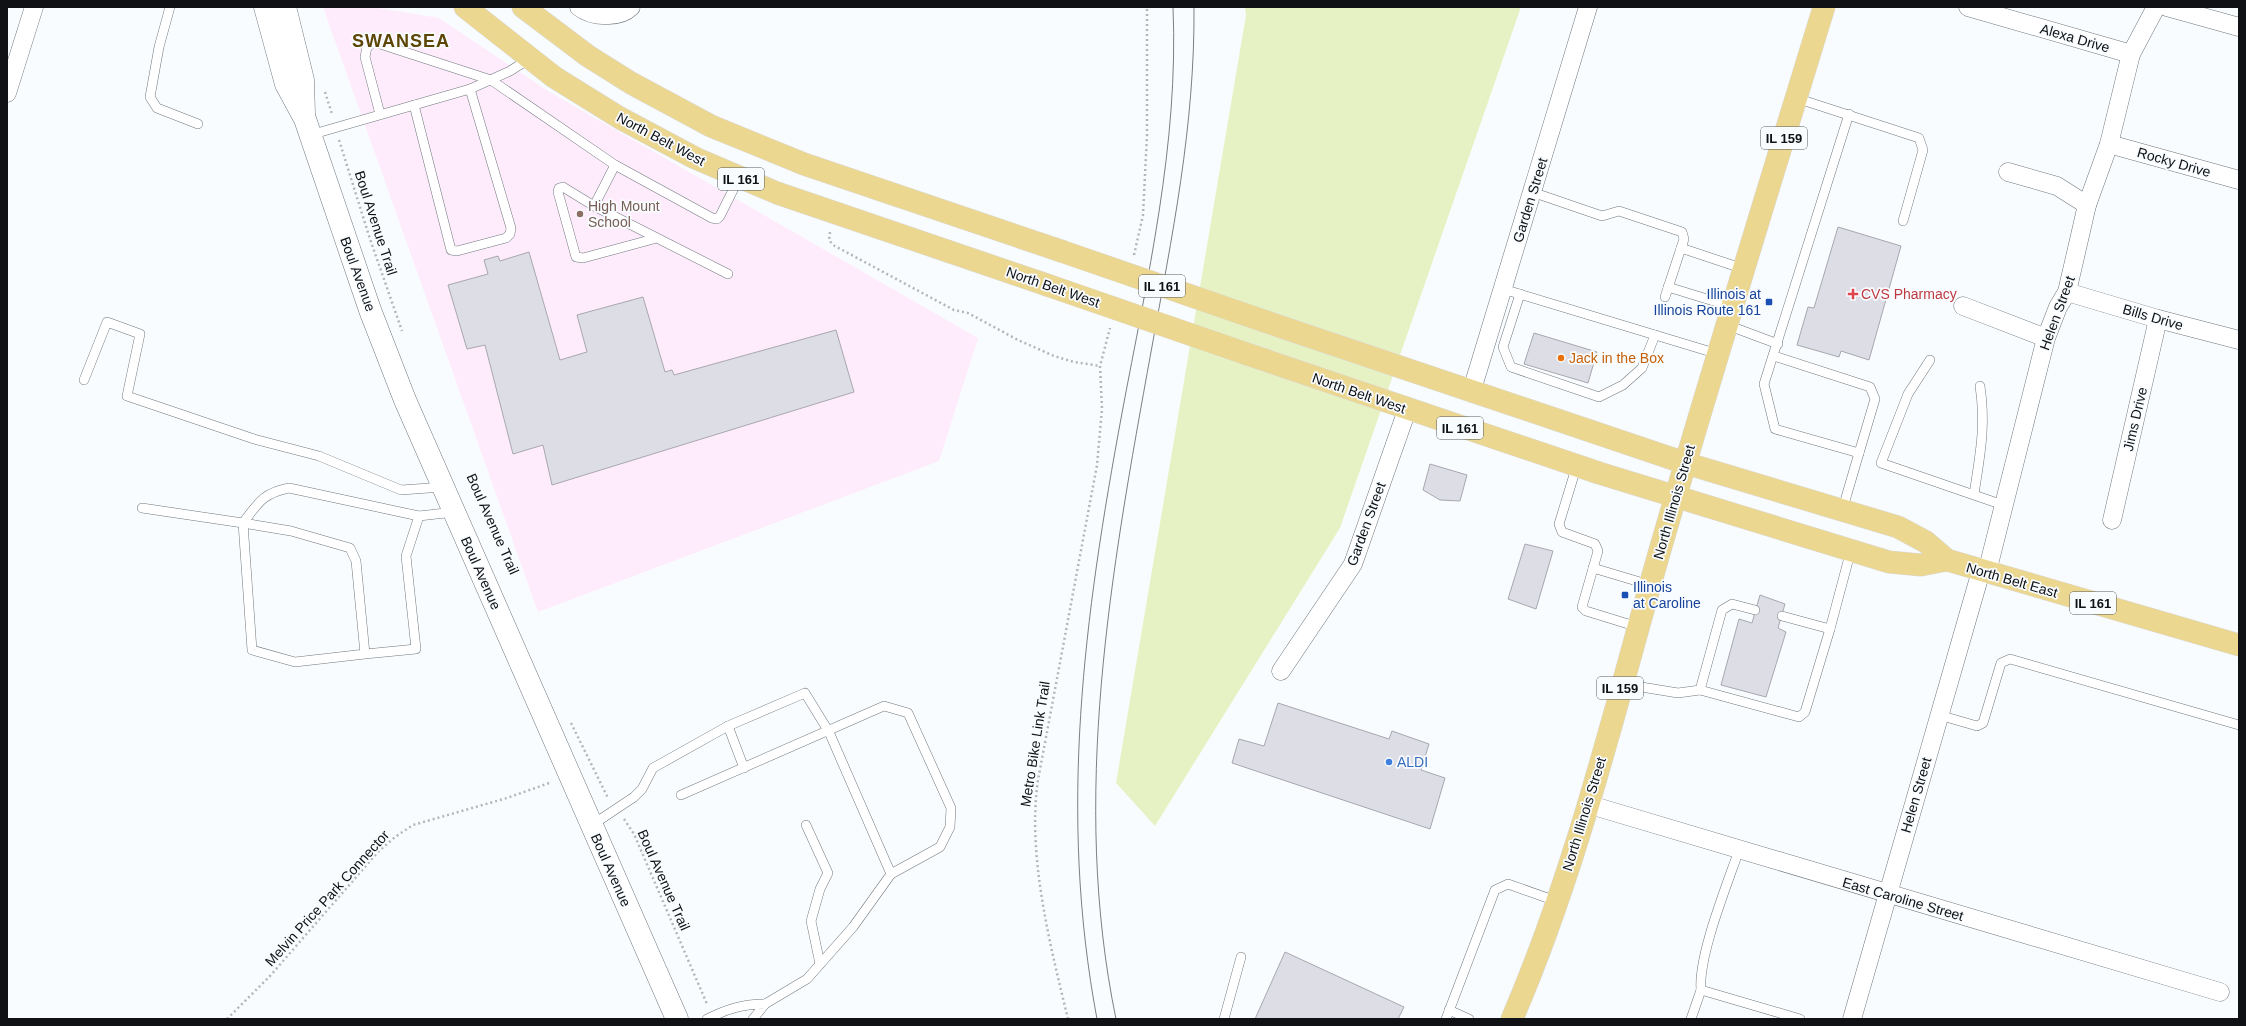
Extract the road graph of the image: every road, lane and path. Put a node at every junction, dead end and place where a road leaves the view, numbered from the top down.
1 (34, 7) edge
2 (170, 7) edge
3 (265, 7) edge
4 (285, 7) edge
5 (465, 7) edge
6 (523, 7) edge
7 (579, 7) edge
8 (631, 7) edge
9 (1588, 7) edge
10 (1824, 7) edge
11 (1968, 7) edge
12 (2156, 7) edge
13 (2167, 7) edge
14 (2239, 27) edge
15 (2131, 54) junction
16 (529, 59) junction
17 (491, 80) junction
18 (324, 88) dead end
19 (470, 89) junction
20 (7, 93) edge
21 (1796, 98) junction
22 (414, 105) junction
23 (380, 114) junction
24 (1848, 114) junction
25 (198, 124) dead end
26 (307, 127) junction
27 (335, 128) junction
28 (2109, 144) junction
29 (615, 165) junction
30 (2008, 172) dead end
31 (739, 178) junction
32 (2239, 180) edge
33 (1532, 192) junction
34 (2087, 205) junction
35 (594, 206) junction
36 (835, 212) junction
37 (1903, 221) dead end
38 (657, 238) junction
39 (1681, 248) junction
40 (1744, 269) junction
41 (728, 274) dead end
42 (1668, 287) junction
43 (1511, 292) junction
44 (2067, 292) junction
45 (1665, 297) dead end
46 (1963, 306) dead end
47 (1730, 316) junction
48 (2158, 319) junction
49 (404, 335) dead end
50 (1654, 335) junction
51 (2046, 338) junction
52 (2239, 340) edge
53 (1778, 344) junction
54 (1718, 354) junction
55 (1774, 356) junction
56 (1930, 360) dead end
57 (1100, 366) dead end
58 (84, 380) dead end
59 (1980, 386) dead end
60 (1471, 393) junction
61 (1406, 410) junction
62 (1858, 453) junction
63 (1685, 463) junction
64 (1577, 465) junction
65 (443, 487) junction
66 (1974, 494) junction
67 (1090, 496) dead end
68 (1675, 497) junction
69 (2004, 506) junction
70 (142, 508) dead end
71 (1842, 511) junction
72 (454, 512) junction
73 (419, 516) junction
74 (2112, 520) dead end
75 (244, 522) junction
76 (1851, 550) junction
77 (1947, 560) junction
78 (1593, 568) junction
79 (1984, 572) junction
80 (1650, 584) junction
81 (1755, 610) dead end
82 (1782, 616) dead end
83 (1638, 627) junction
84 (1830, 629) junction
85 (2239, 645) edge
86 (366, 654) junction
87 (1281, 670) dead end
88 (1621, 684) junction
89 (1700, 690) junction
90 (1939, 715) junction
91 (571, 721) dead end
92 (2239, 725) edge
93 (728, 726) junction
94 (829, 732) junction
95 (744, 768) junction
96 (569, 774) junction
97 (681, 795) dead end
98 (1587, 804) junction
99 (617, 810) junction
100 (806, 825) dead end
101 (591, 826) junction
102 (1739, 850) junction
103 (891, 874) junction
104 (1887, 894) junction
105 (1556, 901) junction
106 (1241, 958) dead end
107 (820, 964) junction
108 (1701, 990) junction
109 (2220, 992) dead end
110 (765, 1004) junction
111 (1449, 1010) junction
112 (710, 1018) edge
113 (226, 1019) edge
114 (677, 1019) edge
115 (753, 1019) edge
116 (1068, 1019) edge
117 (1224, 1019) edge
118 (1446, 1019) edge
119 (1470, 1019) edge
120 (1512, 1019) edge
121 (1691, 1019) edge
122 (1800, 1019) edge
123 (1852, 1019) edge

1 - 20 street
2 - 25 lane
3 - 26 street, Boul Avenue
4 - 26 street, Boul Avenue
5 - 16 main road, North Belt West / IL 161
6 - 60 main road, IL 161, bridge
7 - 8 street
9 - 33 street, Garden Street
10 - 21 main road, North Illinois Street / IL 159
11 - 15 street, Alexa Drive
12 - 15 street
13 - 14 street
15 - 28 street, Helen Street
16 - 17 lane
16 - 31 main road, North Belt West / IL 161
17 - 19 lane
17 - 23 lane
17 - 29 lane
18 - 27 path, Boul Avenue Trail
19 - 22 lane
19 - 22 lane
21 - 24 lane
21 - 40 main road, North Illinois Street / IL 159
22 - 23 lane
23 - 27 lane
24 - 37 lane
24 - 53 lane
26 - 27 lane
26 - 65 street, Boul Avenue
27 - 49 path, Boul Avenue Trail
28 - 32 street, Rocky Drive
28 - 34 street, Helen Street
29 - 31 lane
29 - 35 lane
30 - 34 street
31 - 36 main road, North Belt West / IL 161
33 - 39 lane
33 - 43 street, Garden Street
34 - 44 street, Helen Street
35 - 38 lane
35 - 38 lane
36 - 57 path
36 - 61 main road, North Belt West / IL 161, bridge
38 - 41 lane
39 - 40 lane
39 - 42 lane
40 - 47 main road, North Illinois Street / IL 159
42 - 45 lane
42 - 47 lane
43 - 50 lane
43 - 50 lane
43 - 60 street, Garden Street
44 - 48 street, Bills Drive
44 - 51 street, Helen Street
46 - 51 street
47 - 53 lane
47 - 54 main road, North Illinois Street / IL 159
48 - 52 street, Bills Drive
48 - 74 street, Jims Drive
50 - 54 lane
51 - 69 street, Helen Street
53 - 55 lane
54 - 63 main road, North Illinois Street / IL 159
55 - 62 lane
55 - 62 lane
56 - 66 lane
58 - 65 lane
59 - 66 lane
60 - 63 main road, IL 161
61 - 64 main road, North Belt West / IL 161
61 - 87 street, Garden Street
62 - 71 lane
63 - 68 main road, North Illinois Street / IL 159
63 - 71 main road, North Belt East / IL 161
64 - 68 main road, North Belt West / IL 161
64 - 78 lane
65 - 72 street, Boul Avenue
66 - 69 lane
67 - 116 path, Metro Bike Link Trail
68 - 76 main road, North Belt East / IL 161
68 - 80 main road, North Illinois Street / IL 159
69 - 79 street, Helen Street
70 - 75 lane
71 - 77 main road, North Belt East / IL 161
72 - 73 lane
72 - 96 street, Boul Avenue
73 - 75 lane
73 - 86 lane
75 - 86 lane
75 - 86 lane
76 - 77 main road, North Belt East / IL 161
76 - 84 lane
77 - 79 main road, North Belt East / IL 161
78 - 80 lane
78 - 83 lane
79 - 85 main road, North Belt East / IL 161
79 - 90 street, Helen Street
80 - 83 main road, North Illinois Street / IL 159
81 - 89 lane
82 - 84 lane
83 - 88 main road, North Illinois Street / IL 159
84 - 89 lane
88 - 89 lane
88 - 98 main road, North Illinois Street / IL 159
90 - 92 lane
90 - 104 street, Helen Street
91 - 99 path, Boul Avenue Trail
93 - 94 lane
93 - 95 lane
93 - 99 lane
94 - 95 lane
94 - 103 lane
94 - 103 lane
95 - 97 lane
96 - 101 street, Boul Avenue
96 - 113 path, Melvin Price Park Connector
98 - 102 street, East Caroline Street
98 - 105 main road, North Illinois Street / IL 159
99 - 101 lane
99 - 112 path, Boul Avenue Trail
100 - 107 lane
101 - 114 street, Boul Avenue
102 - 104 street, East Caroline Street
102 - 108 lane
103 - 107 lane
104 - 109 street, East Caroline Street
104 - 123 street, Helen Street
105 - 111 lane
105 - 120 main road, North Illinois Street / IL 159
106 - 117 lane
107 - 110 lane
108 - 121 lane
108 - 122 lane
110 - 112 lane
110 - 115 lane
111 - 118 lane
111 - 119 lane

